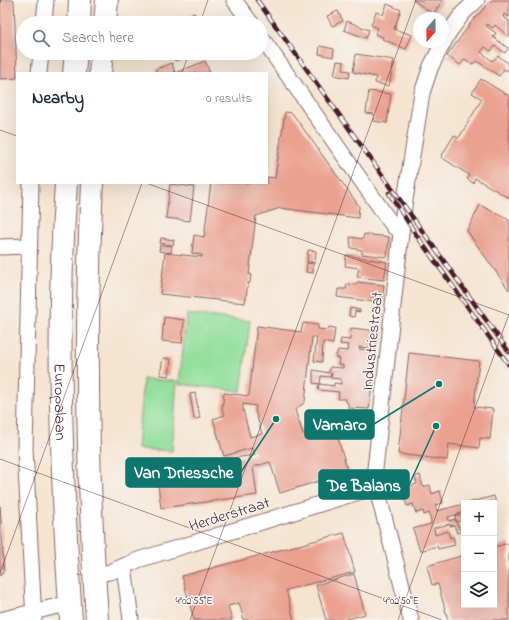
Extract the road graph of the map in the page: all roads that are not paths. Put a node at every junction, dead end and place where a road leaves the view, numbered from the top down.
1 (46, 0) edge
2 (80, 0) edge
3 (107, 0) edge
4 (234, 0) edge
5 (477, 0) edge
6 (45, 16) edge
7 (79, 16) edge
8 (106, 16) edge
9 (246, 16) edge
10 (268, 47) edge
11 (40, 60) edge
12 (75, 60) edge
13 (101, 60) edge
14 (39, 72) edge
15 (74, 72) edge
16 (100, 72) edge
17 (31, 184) edge
18 (66, 184) edge
19 (92, 184) edge
20 (401, 230) junction
21 (29, 246) junction
22 (0, 247) edge
23 (375, 487) junction
24 (124, 566) junction
25 (94, 575) junction
26 (70, 611) edge
27 (33, 616) edge
28 (0, 620) edge
29 (97, 620) edge
30 (130, 620) edge
31 (411, 620) edge

1 - 6 street
2 - 7 highway
3 - 8 highway
4 - 9 street
5 - 20 street, Industriestraat
10 - 20 street
11 - 14 street
12 - 15 highway
13 - 16 highway
17 - 21 street
18 - 26 highway, Europalaan
19 - 25 highway, Europalaan
20 - 23 street, Industriestraat
21 - 22 street
21 - 27 street
23 - 24 street, Herderstraat
23 - 31 street, Industriestraat
24 - 25 street, Herderstraat
24 - 30 street
25 - 29 highway, Europalaan
26 - 27 street
27 - 28 street

